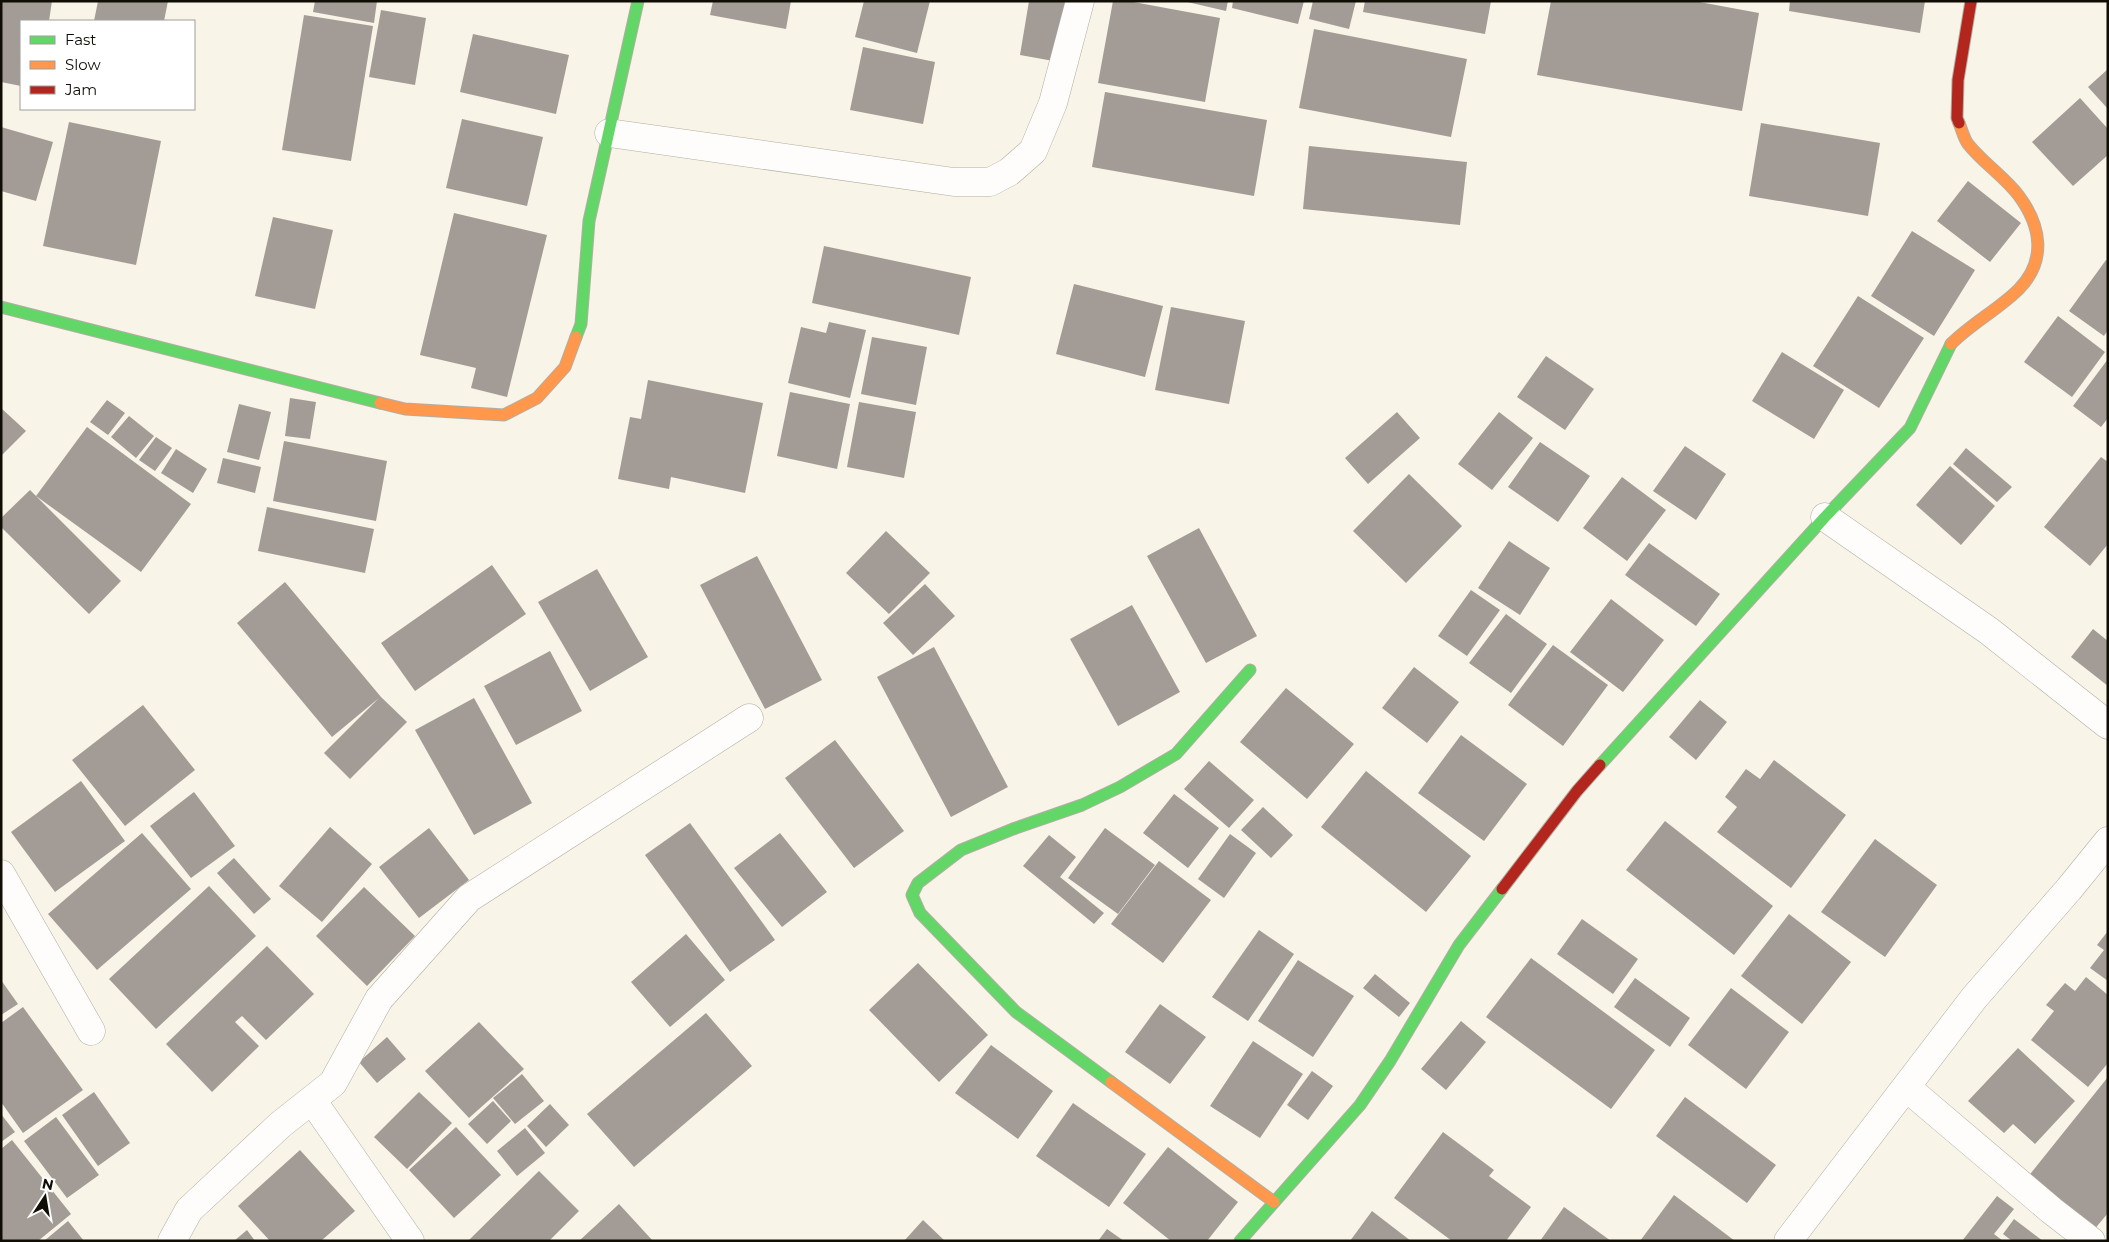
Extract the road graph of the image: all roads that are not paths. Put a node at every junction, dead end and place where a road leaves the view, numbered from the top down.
1 (638, 1) edge
2 (1080, 1) edge
3 (1971, 1) edge
4 (609, 132) junction
5 (1, 307) edge
6 (1825, 517) junction
7 (1250, 670) dead end
8 (749, 718) dead end
9 (2108, 725) edge
10 (2108, 841) edge
11 (1, 874) edge
12 (91, 1031) dead end
13 (1906, 1087) junction
14 (312, 1100) junction
15 (1274, 1202) junction
16 (172, 1241) edge
17 (410, 1241) edge
18 (1240, 1241) edge
19 (1788, 1241) edge
20 (2091, 1241) edge

1 - 4 street
2 - 4 street
3 - 6 street
4 - 5 street
6 - 9 street
6 - 15 street
7 - 15 street
8 - 14 street
10 - 13 street
11 - 12 street
13 - 19 street
13 - 20 street
14 - 16 street
14 - 17 street
15 - 18 street

